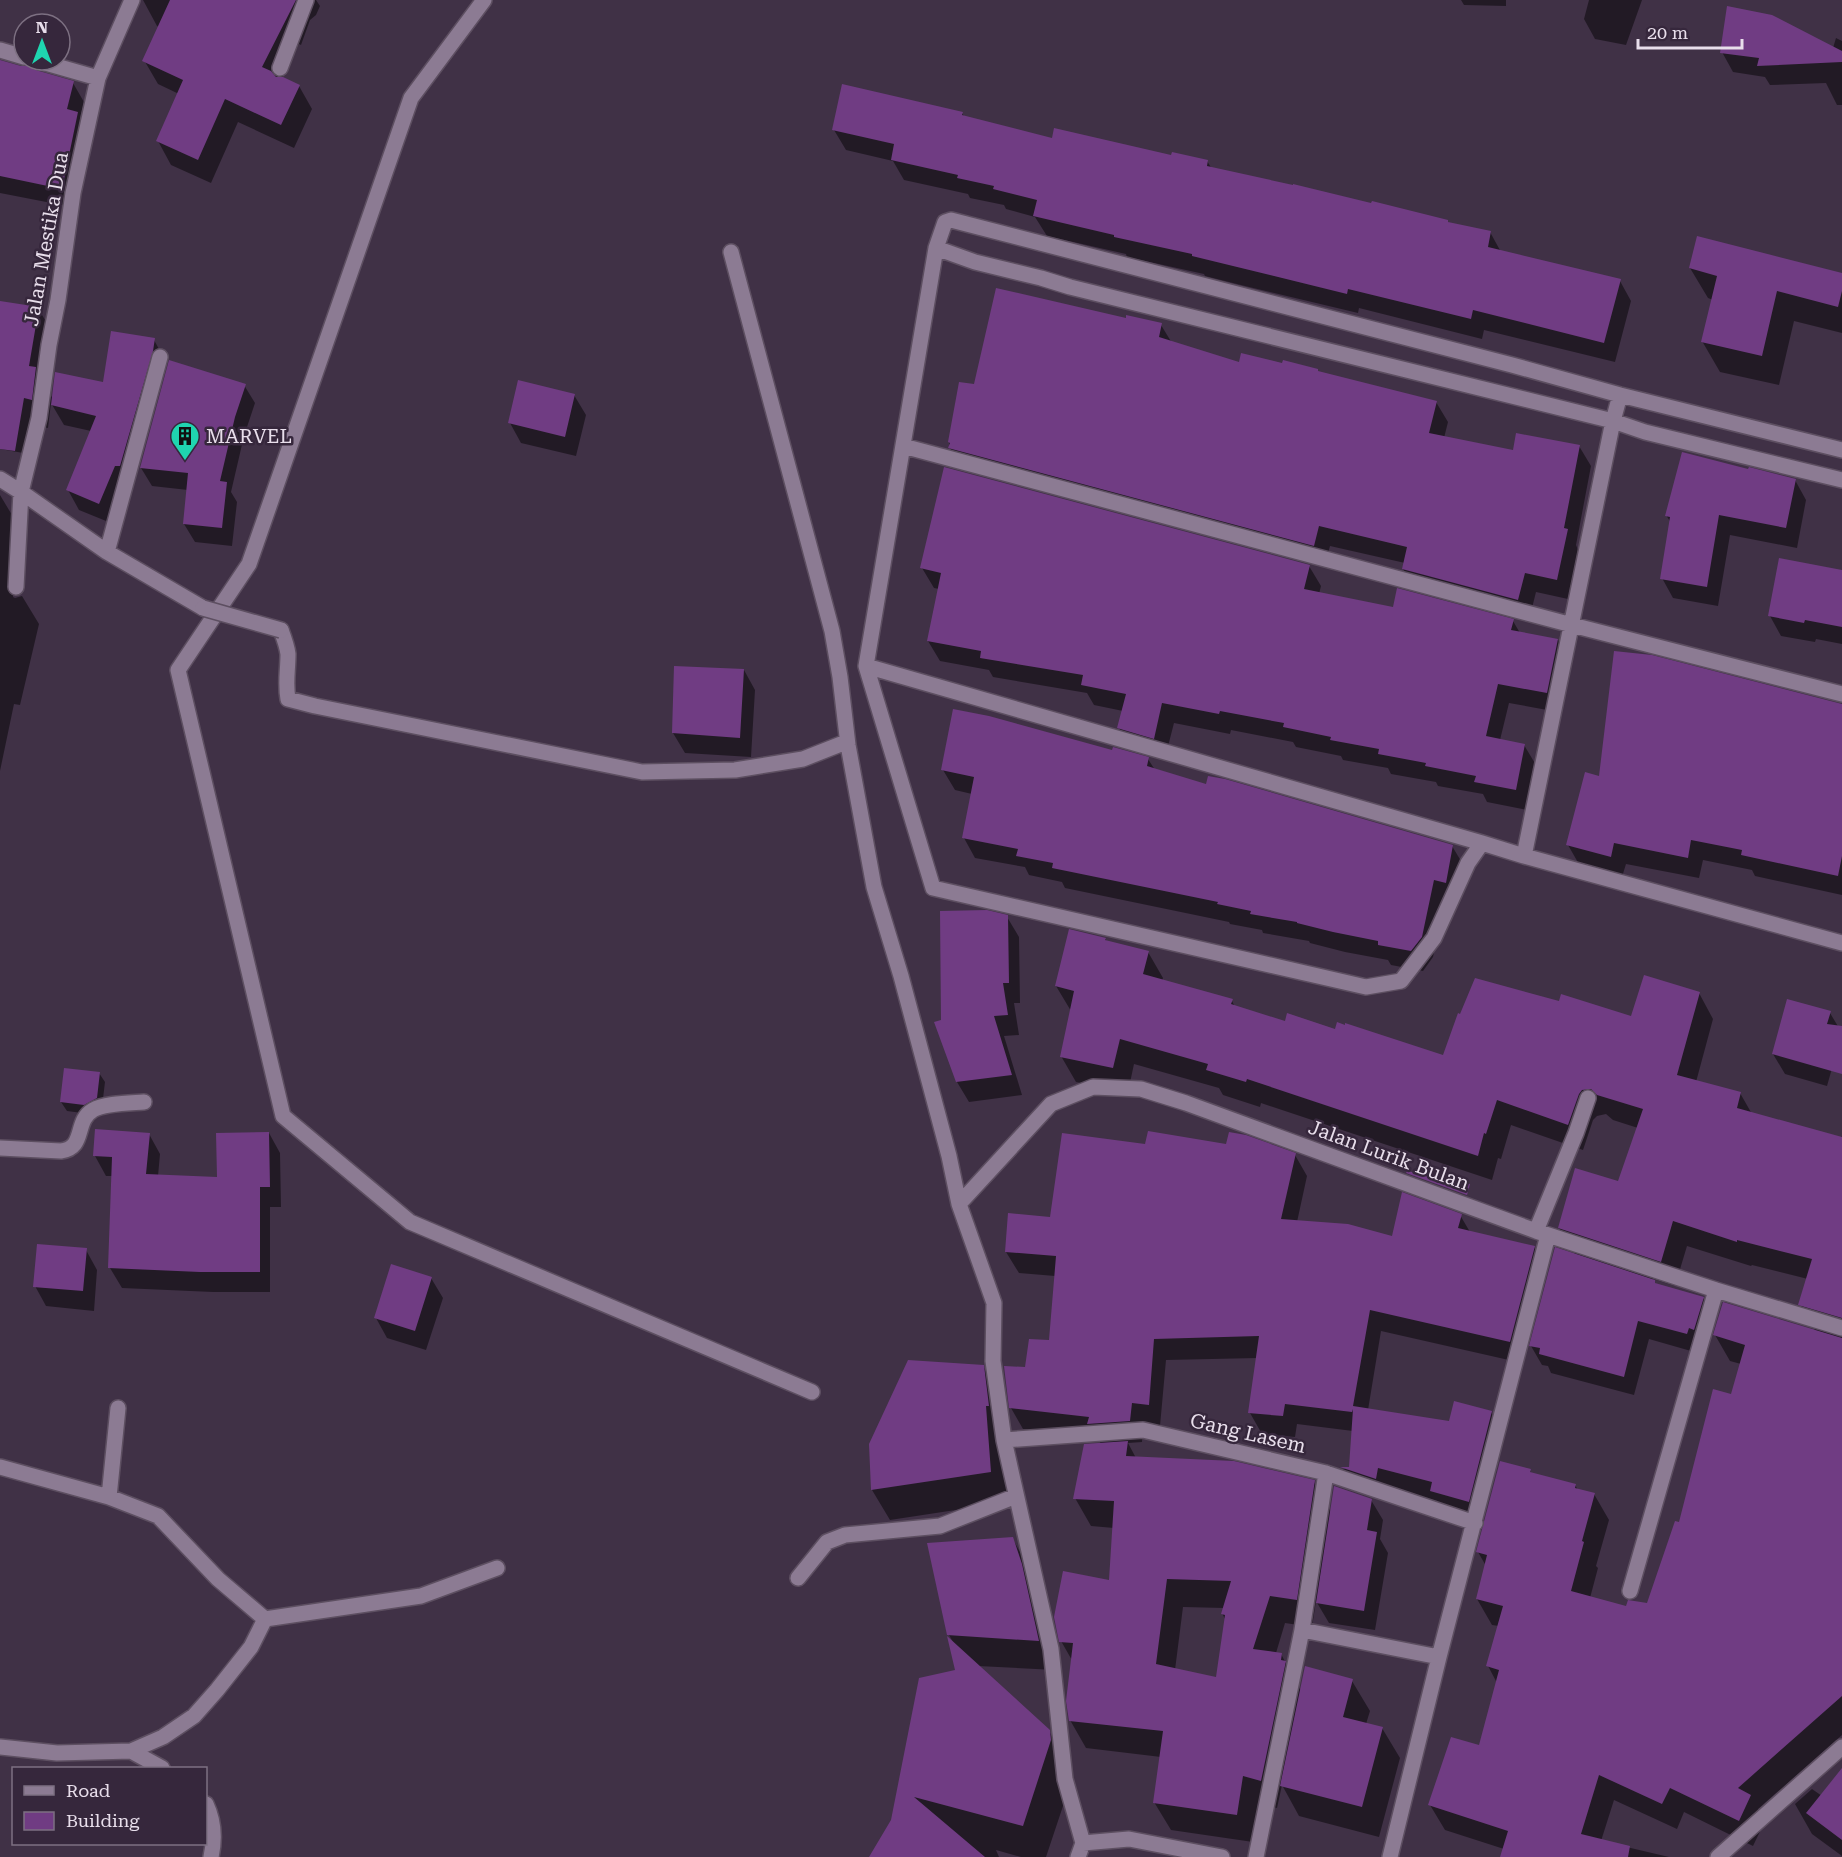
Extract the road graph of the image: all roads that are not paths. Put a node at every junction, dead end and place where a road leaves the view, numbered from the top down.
1 (132, 0) edge
2 (306, 0) edge
3 (484, 0) edge
4 (280, 68) dead end
5 (72, 71) edge
6 (98, 78) junction
7 (936, 248) junction
8 (731, 252) dead end
9 (160, 357) dead end
10 (1620, 395) junction
11 (1614, 421) junction
12 (903, 446) junction
13 (1842, 450) edge
14 (0, 480) edge
15 (1842, 480) edge
16 (21, 492) junction
17 (107, 552) junction
18 (16, 587) dead end
19 (1572, 625) junction
20 (866, 666) junction
21 (1842, 694) edge
22 (848, 745) junction
23 (1482, 843) junction
24 (1524, 856) junction
25 (1842, 943) edge
26 (1588, 1098) dead end
27 (144, 1102) dead end
28 (0, 1148) edge
29 (959, 1204) junction
30 (1542, 1233) junction
31 (1716, 1290) junction
32 (1842, 1328) edge
33 (812, 1392) dead end
34 (118, 1408) dead end
35 (1004, 1440) junction
36 (0, 1467) edge
37 (1326, 1473) junction
38 (1016, 1496) junction
39 (109, 1497) junction
40 (1475, 1523) junction
41 (497, 1568) dead end
42 (798, 1578) dead end
43 (1630, 1591) dead end
44 (265, 1619) junction
45 (1302, 1630) junction
46 (1439, 1657) junction
47 (0, 1748) edge
48 (1842, 1748) edge
49 (131, 1751) junction
50 (160, 1767) edge
51 (207, 1806) edge
52 (1080, 1850) edge
53 (211, 1857) edge
54 (1222, 1857) edge
55 (1256, 1857) edge
56 (1390, 1857) edge
57 (1718, 1857) edge

1 - 6 street, Jalan Mestika Dua
2 - 4 street
3 - 33 street
5 - 6 street
6 - 16 street, Jalan Mestika Dua
7 - 10 street
7 - 11 street
7 - 12 street
8 - 22 street
9 - 17 street
10 - 11 street
10 - 13 street
11 - 15 street
11 - 19 street
12 - 19 street
12 - 20 street
14 - 16 street
16 - 17 street
16 - 18 street, Jalan Mestika Dua
17 - 22 street, bridge
19 - 21 street
19 - 24 street
20 - 23 street
20 - 23 street
22 - 29 street
23 - 24 street
24 - 25 street
26 - 30 street
27 - 28 street
29 - 30 street, Jalan Lurik Bulan
29 - 35 street
30 - 31 street, Jalan Lurik Bulan
30 - 40 street
31 - 32 street, Jalan Lurik Bulan
31 - 43 street
34 - 39 street
35 - 37 street, Gang Lasem
35 - 38 street
36 - 39 street
37 - 40 street, Gang Lasem
37 - 45 street
38 - 42 street
38 - 52 street
39 - 44 street
40 - 46 street
41 - 44 street
44 - 49 street
45 - 46 street
45 - 55 street
46 - 56 street
47 - 49 street
48 - 57 street
49 - 50 street
51 - 53 street
52 - 54 street

